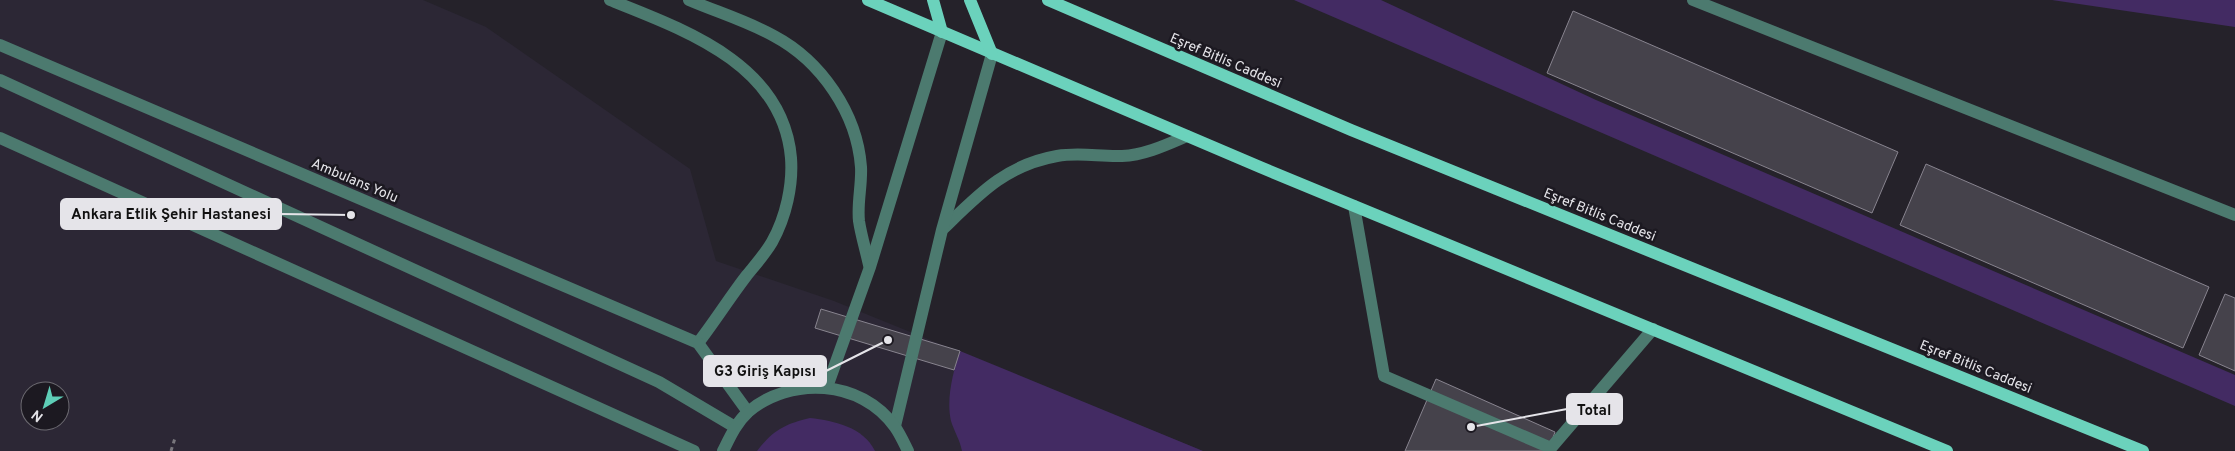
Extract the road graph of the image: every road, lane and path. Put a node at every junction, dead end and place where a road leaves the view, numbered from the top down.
1 (610, 0) edge
2 (689, 0) edge
3 (868, 0) edge
4 (933, 0) edge
5 (970, 0) edge
6 (1048, 0) edge
7 (1693, 0) edge
8 (942, 32) junction
9 (0, 44) edge
10 (992, 54) junction
11 (0, 80) edge
12 (1187, 136) junction
13 (0, 138) edge
14 (1354, 206) junction
15 (2235, 215) edge
16 (942, 230) junction
17 (870, 267) junction
18 (1653, 330) junction
19 (698, 343) junction
20 (827, 387) junction
21 (748, 412) junction
22 (895, 426) junction
23 (735, 427) junction
24 (175, 438) dead end
25 (171, 451) edge
26 (694, 451) edge
27 (724, 451) edge
28 (908, 451) edge
29 (1946, 451) edge
30 (2143, 451) edge

1 - 19 lane
2 - 17 lane
3 - 8 main road
4 - 8 main road
5 - 10 main road
6 - 30 main road, Eşref Bitlis Caddesi
7 - 15 lane
8 - 10 main road
8 - 17 lane
9 - 19 lane, Ambulans Yolu
10 - 12 main road
10 - 16 lane
11 - 23 lane
12 - 14 main road
12 - 16 lane
13 - 26 lane
14 - 18 main road
14 - 18 lane
16 - 22 lane
17 - 20 lane
18 - 29 main road
19 - 21 lane
20 - 21 lane
20 - 22 lane
21 - 23 lane
22 - 28 lane
23 - 27 lane
24 - 25 path

